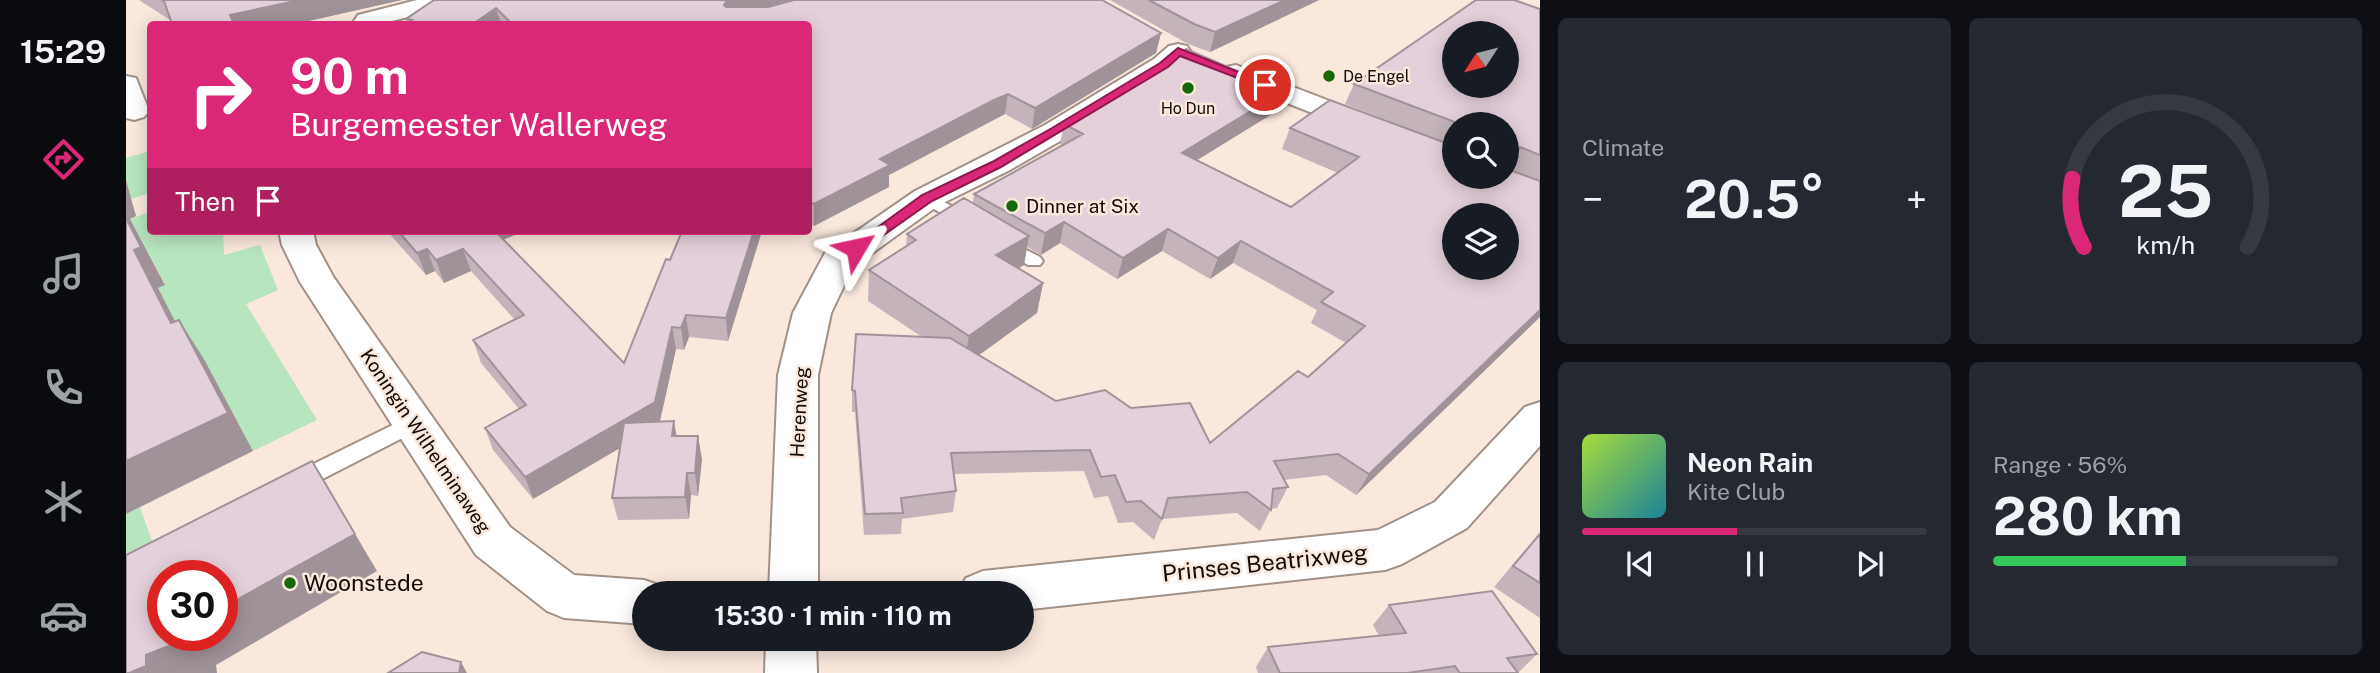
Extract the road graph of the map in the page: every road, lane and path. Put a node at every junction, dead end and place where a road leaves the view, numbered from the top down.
1 (447, 0) edge
2 (366, 21) edge
3 (1442, 155) edge
4 (927, 198) junction
5 (297, 235) edge
6 (1034, 261) dead end
7 (1540, 418) edge
8 (412, 423) junction
9 (277, 492) edge
10 (793, 581) edge
11 (1034, 587) edge
12 (632, 601) edge
13 (790, 651) edge
14 (791, 673) edge

1 - 2 street
3 - 4 street, Herenweg
4 - 6 lane
4 - 10 street, Herenweg
5 - 8 street, Koningin Wilhelminaweg
7 - 11 street, Prinses Beatrixweg
8 - 9 lane
8 - 12 street, Koningin Wilhelminaweg
13 - 14 street

